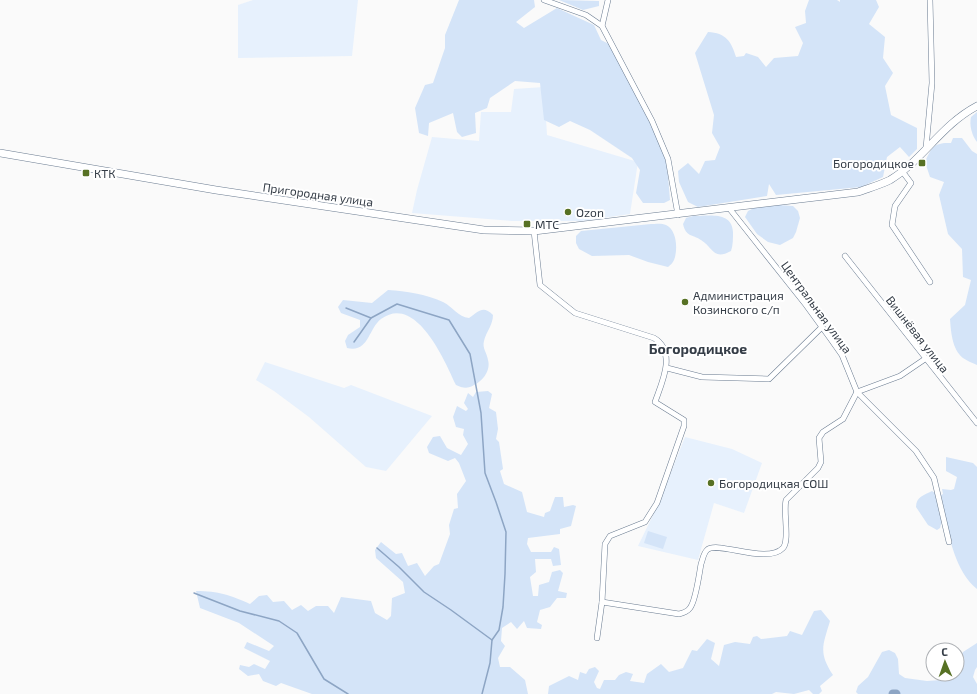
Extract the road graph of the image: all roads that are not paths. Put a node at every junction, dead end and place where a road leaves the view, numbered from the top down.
1 (544, 0) edge
2 (608, 0) edge
3 (930, 0) edge
4 (602, 26) junction
5 (977, 106) edge
6 (926, 148) junction
7 (0, 153) edge
8 (902, 171) junction
9 (730, 208) junction
10 (678, 215) junction
11 (534, 231) junction
12 (845, 256) dead end
13 (930, 282) dead end
14 (822, 327) junction
15 (925, 359) junction
16 (667, 368) junction
17 (858, 392) junction
18 (977, 423) edge
19 (949, 542) dead end
20 (602, 602) junction
21 (597, 638) dead end

1 - 4 street
2 - 4 street
3 - 6 street
4 - 10 street
5 - 6 street, Пригородная улица
6 - 8 street, Пригородная улица
7 - 11 street, Пригородная улица
8 - 9 street, Пригородная улица
8 - 13 street
9 - 10 street, Пригородная улица
9 - 14 street, Центральная улица
10 - 11 street, Пригородная улица
11 - 16 street
12 - 15 street, Вишнёвая улица
14 - 16 street
14 - 17 street, Центральная улица
15 - 17 street
15 - 18 street, Вишнёвая улица
16 - 20 street
17 - 19 street, Центральная улица
17 - 20 street
20 - 21 street

